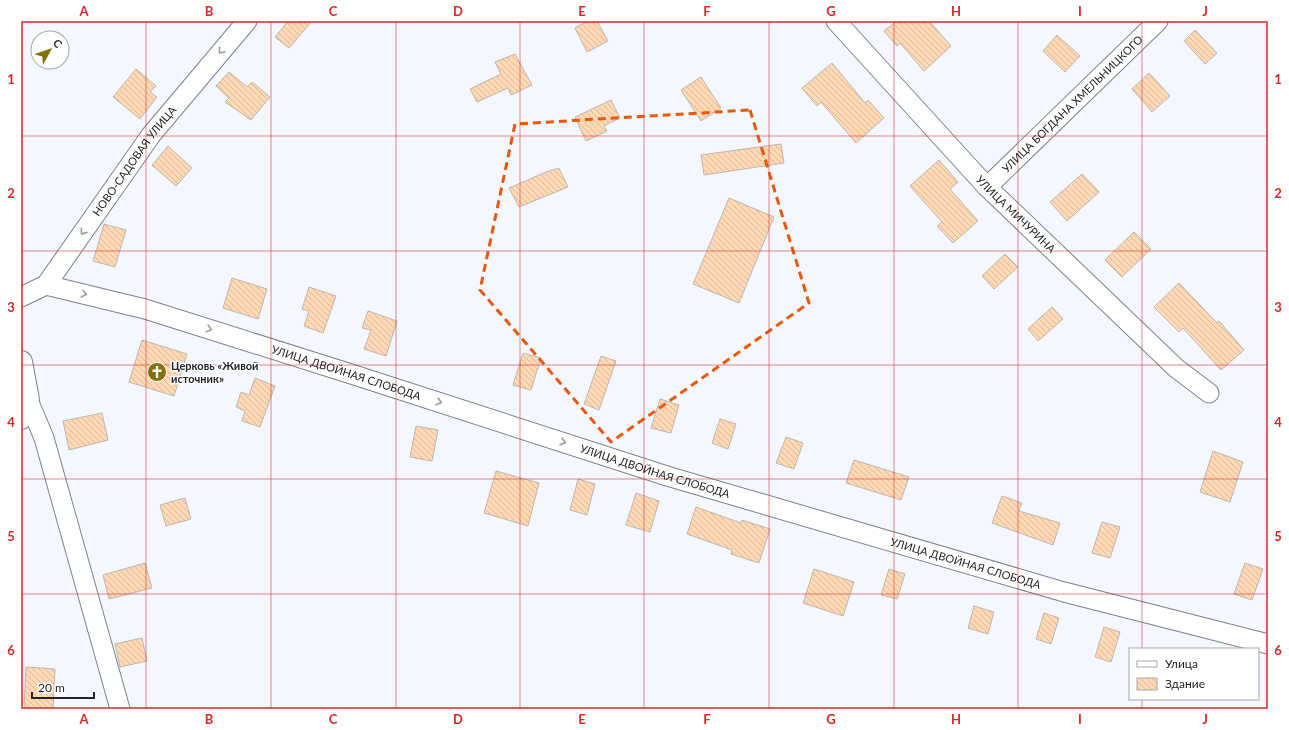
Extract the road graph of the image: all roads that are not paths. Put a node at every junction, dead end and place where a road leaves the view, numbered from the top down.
1 (247, 21) edge
2 (836, 21) edge
3 (1158, 21) edge
4 (987, 187) junction
5 (46, 285) junction
6 (21, 297) edge
7 (21, 362) edge
8 (1210, 393) dead end
9 (25, 409) edge
10 (1268, 644) edge
11 (120, 709) edge

1 -> 5 street, НОВО-САДОВАЯ УЛИЦА
2 - 4 street, УЛИЦА МИЧУРИНА
3 - 4 street, УЛИЦА БОГДАНА ХМЕЛЬНИЦКОГО
4 - 8 street, УЛИЦА МИЧУРИНА
5 - 6 street, НОВО-САДОВАЯ УЛИЦА
5 -> 10 street, УЛИЦА ДВОЙНАЯ СЛОБОДА
7 - 9 street
9 - 11 street

